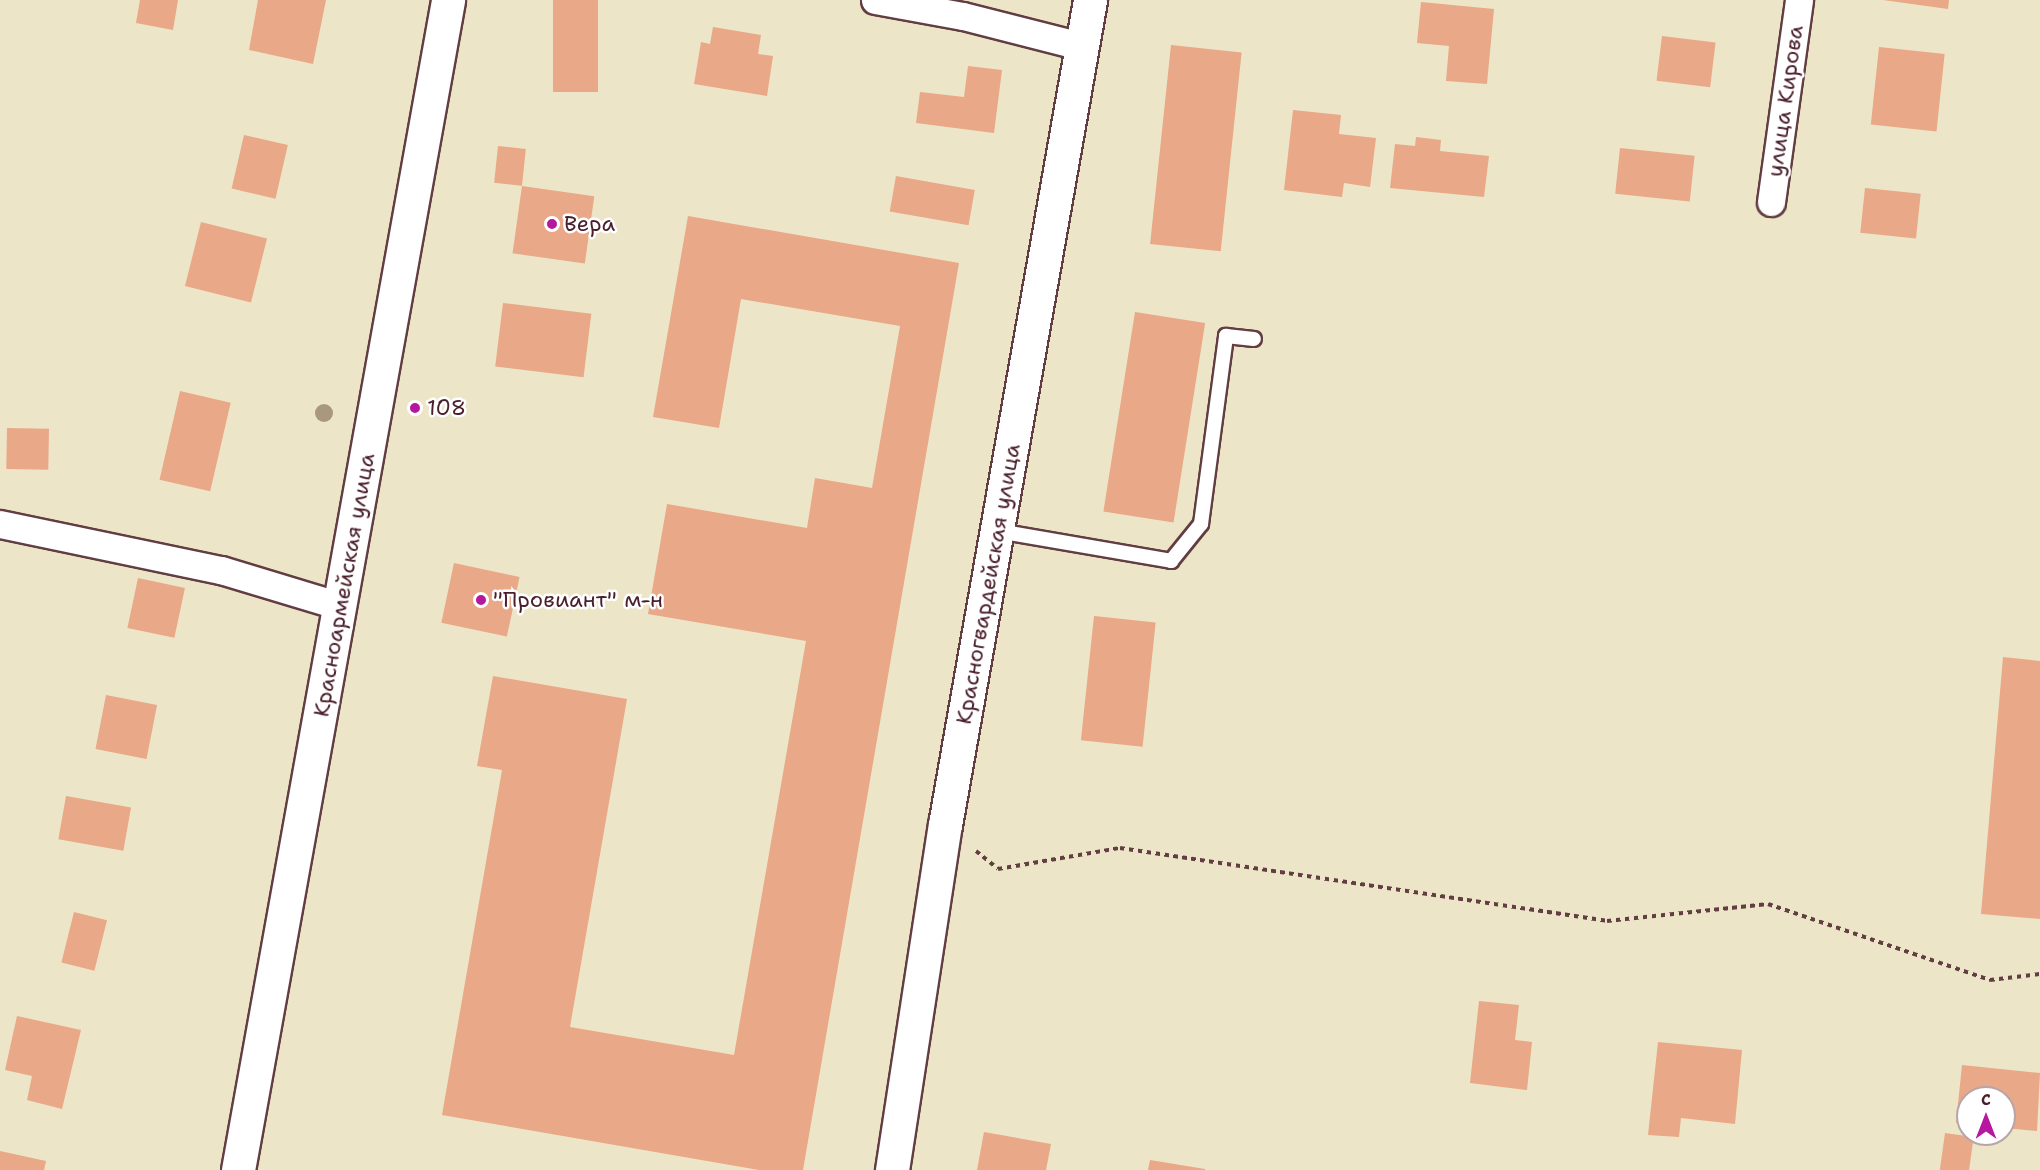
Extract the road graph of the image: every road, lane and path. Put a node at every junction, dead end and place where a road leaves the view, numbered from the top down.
1 (448, 0) edge
2 (875, 0) edge
3 (1090, 0) edge
4 (1799, 0) edge
5 (1081, 46) junction
6 (1771, 202) dead end
7 (1254, 339) dead end
8 (0, 524) edge
9 (998, 531) junction
10 (340, 606) junction
11 (945, 825) junction
12 (2040, 975) edge
13 (238, 1170) edge
14 (892, 1170) edge

1 - 10 street, Красноармейская улица
2 - 5 street
3 - 5 street, Красногвардейская улица
4 - 6 street, улица Кирова
5 - 9 street, Красногвардейская улица
7 - 9 lane
8 - 10 street
9 - 11 street, Красногвардейская улица
10 - 13 street, Красноармейская улица
11 - 12 path
11 - 14 street, Красногвардейская улица

